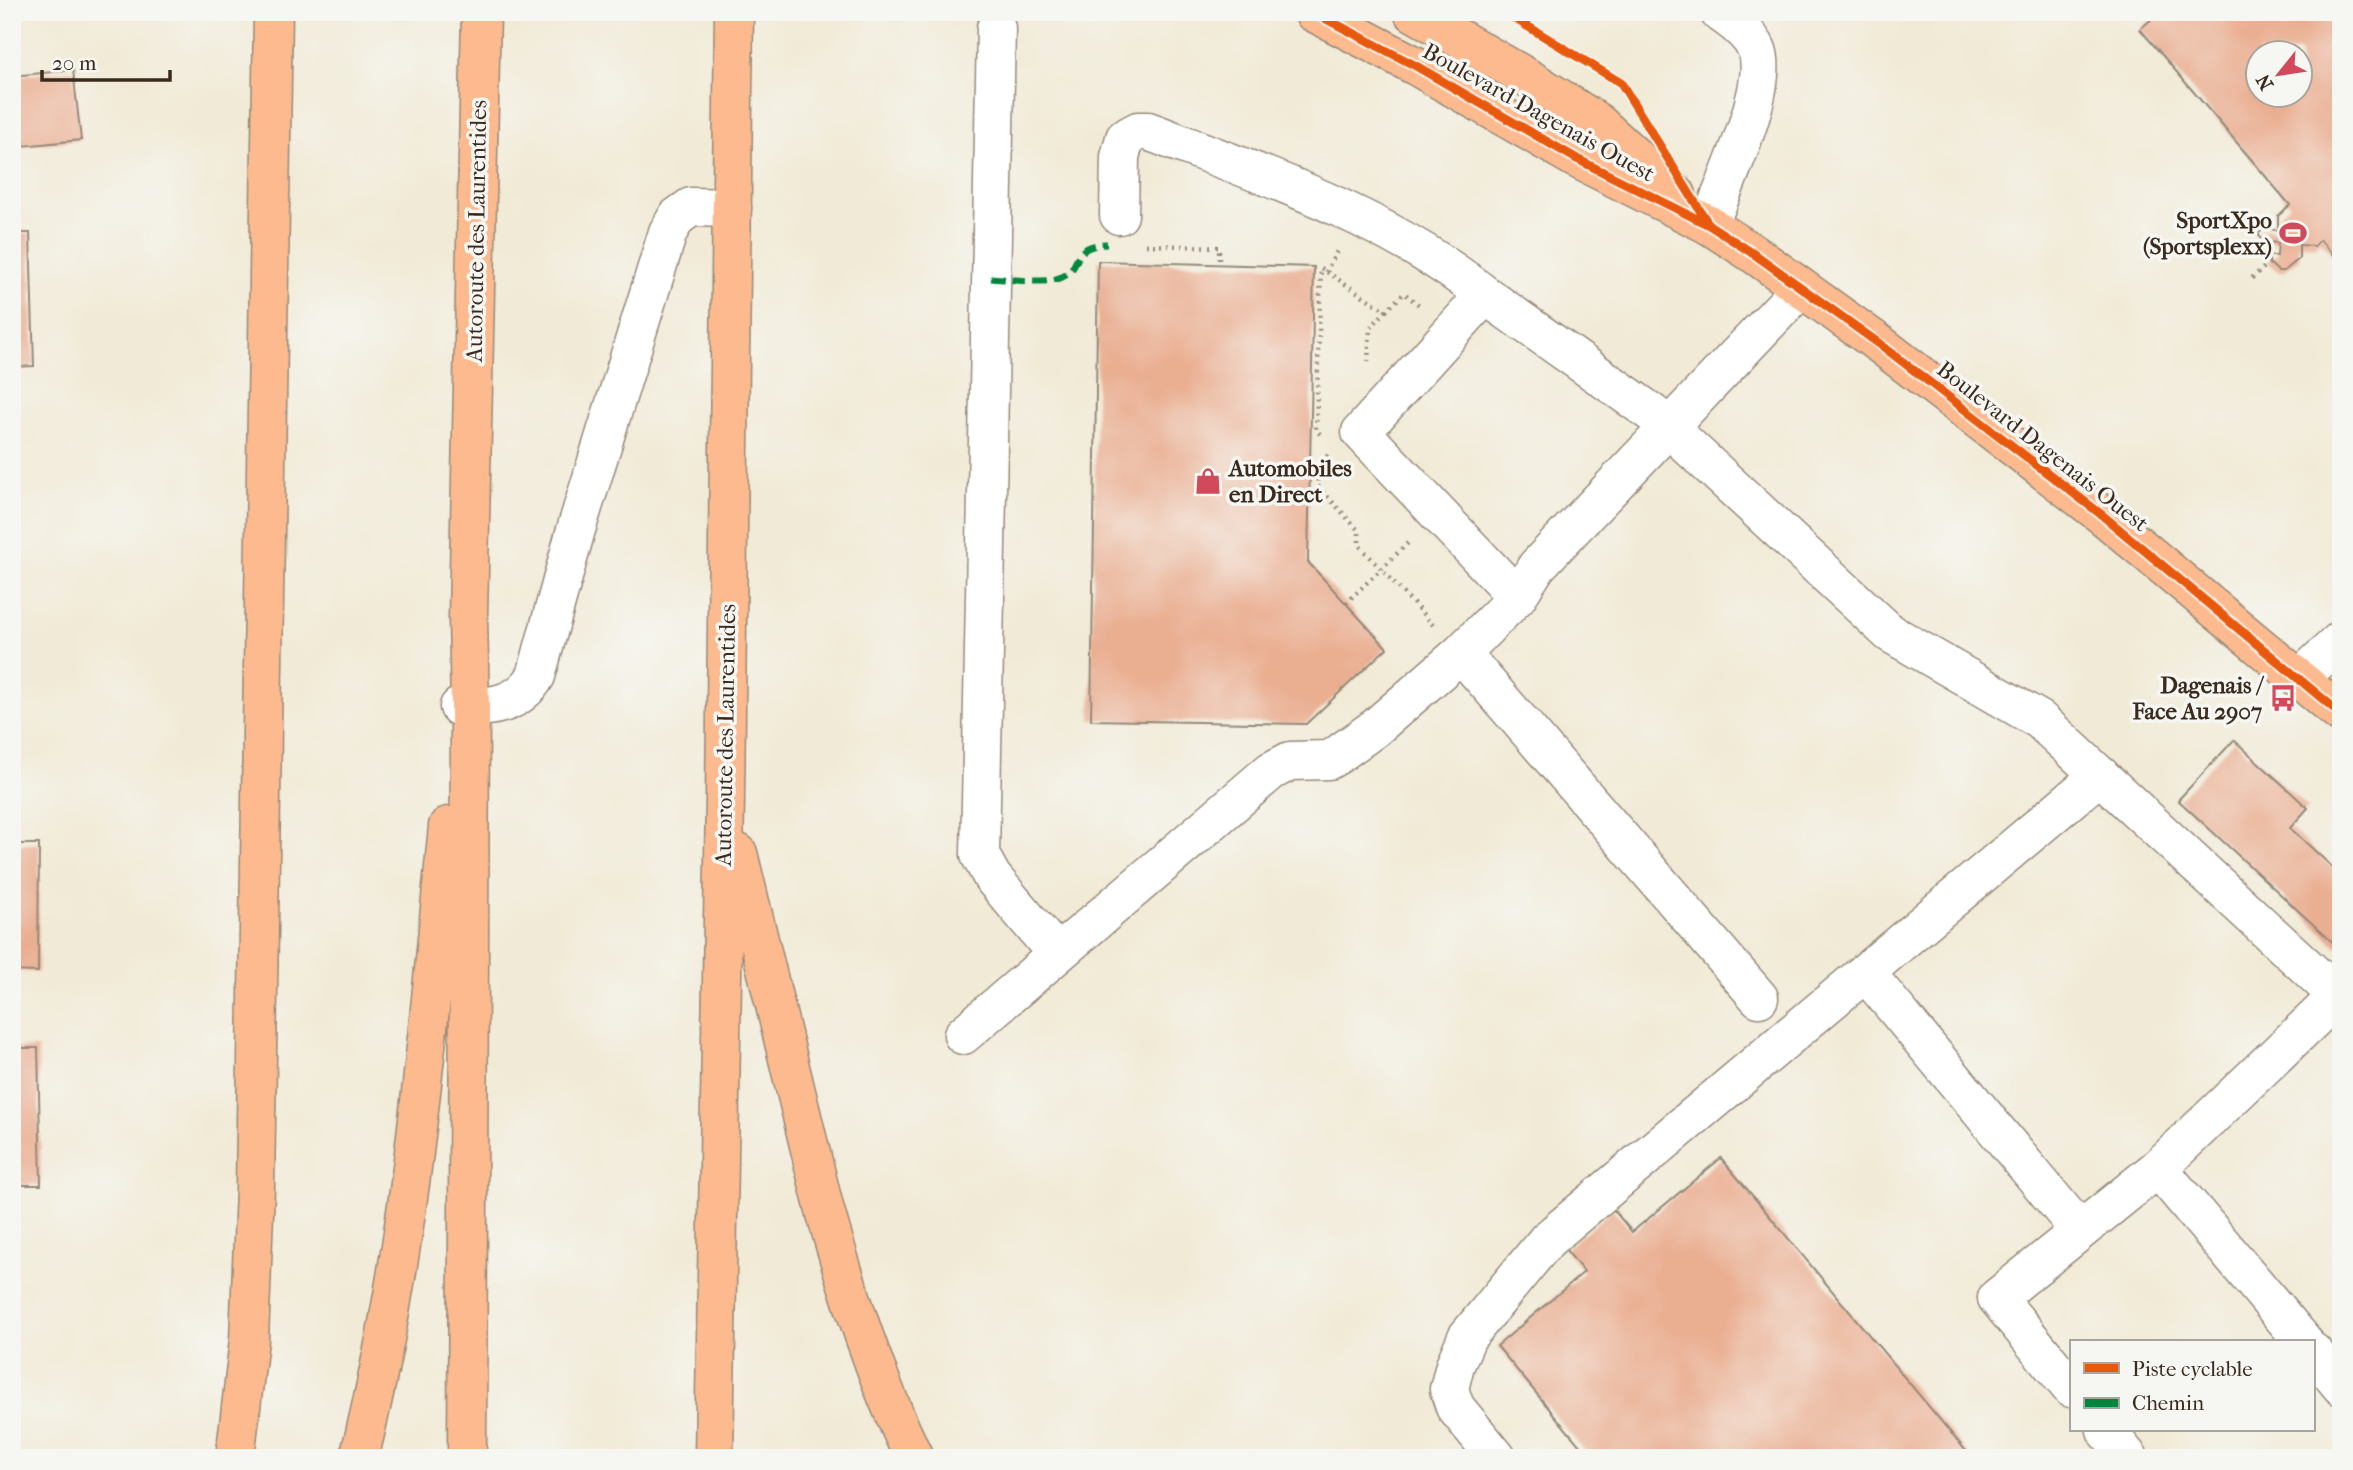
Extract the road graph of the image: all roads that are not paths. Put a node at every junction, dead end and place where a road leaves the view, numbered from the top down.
1 (273, 12) edge
2 (481, 12) edge
3 (734, 12) edge
4 (1313, 12) edge
5 (1413, 12) edge
6 (1719, 12) edge
7 (996, 28) dead end
8 (732, 208) junction
9 (1119, 215) dead end
10 (1709, 225) junction
11 (1801, 288) junction
12 (1485, 295) junction
13 (1670, 429) junction
14 (1517, 597) junction
15 (2341, 640) edge
16 (1461, 653) junction
17 (2300, 679) junction
18 (465, 707) junction
19 (2341, 715) edge
20 (2100, 775) junction
21 (724, 799) junction
22 (1057, 954) junction
23 (1866, 973) junction
24 (2339, 994) edge
25 (1759, 998) dead end
26 (964, 1035) dead end
27 (2158, 1168) junction
28 (2080, 1231) junction
29 (2302, 1340) edge
30 (2314, 1353) edge
31 (2341, 1386) edge
32 (2070, 1387) edge
33 (2108, 1432) edge
34 (467, 1456) edge
35 (235, 1458) edge
36 (359, 1458) edge
37 (713, 1458) edge
38 (914, 1458) edge
39 (1497, 1458) edge
40 (2129, 1458) edge

1 - 35 main road
2 - 18 main road, Autoroute des Laurentides
3 - 8 main road, Autoroute des Laurentides
4 - 10 main road, Boulevard Dagenais Ouest
5 - 10 main road, Boulevard Dagenais Ouest
6 - 10 lane
7 - 22 lane
8 - 18 lane
8 - 21 main road, Autoroute des Laurentides
9 - 12 lane
10 - 11 main road, Boulevard Dagenais Ouest
11 - 13 lane
11 - 17 main road, Boulevard Dagenais Ouest
12 - 13 lane
12 - 14 lane
13 - 14 lane
13 - 20 lane
14 - 16 lane
15 - 17 lane
16 - 22 lane
16 - 25 lane
17 - 19 main road, Boulevard Dagenais Ouest
18 - 34 main road
18 - 36 main road
20 - 23 lane
20 - 24 lane
21 - 37 main road, Autoroute des Laurentides
21 - 38 main road
22 - 26 lane
23 - 28 lane
23 - 39 lane
24 - 27 lane
27 - 28 lane
27 - 29 lane
28 - 32 lane
30 - 31 lane
33 - 40 lane

